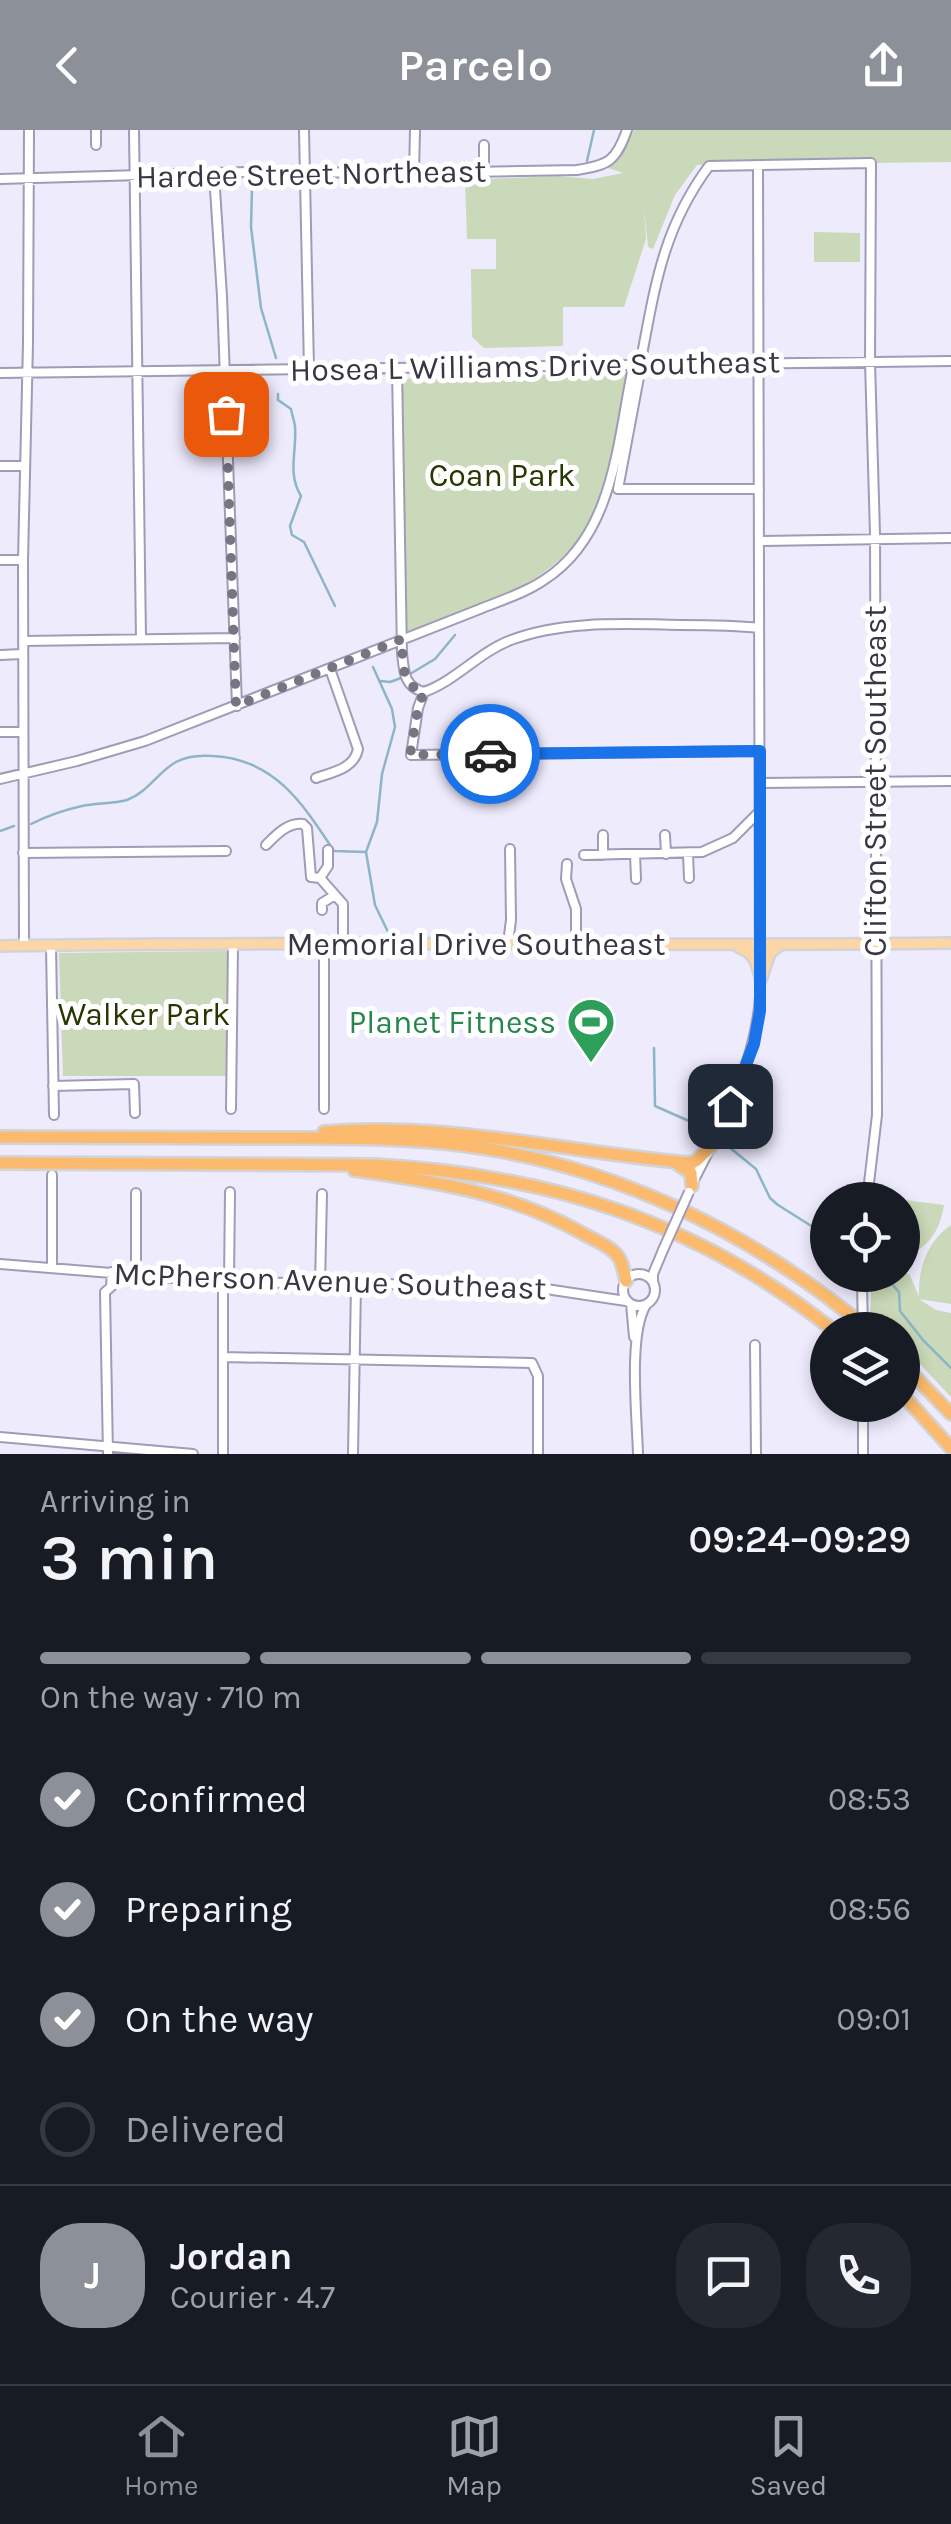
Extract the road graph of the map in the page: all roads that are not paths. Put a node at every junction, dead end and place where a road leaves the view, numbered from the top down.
1 (29, 130) edge
2 (96, 130) edge
3 (134, 130) edge
4 (304, 130) edge
5 (414, 130) edge
6 (628, 130) edge
7 (96, 146) dead end
8 (484, 146) dead end
9 (758, 165) junction
10 (306, 172) junction
11 (484, 172) junction
12 (214, 174) junction
13 (414, 174) junction
14 (135, 176) junction
15 (0, 179) edge
16 (29, 179) junction
17 (951, 360) edge
18 (870, 362) junction
19 (759, 363) junction
20 (636, 364) junction
21 (397, 368) junction
22 (309, 369) junction
23 (224, 370) junction
24 (138, 371) junction
25 (28, 372) junction
26 (0, 373) edge
27 (0, 466) edge
28 (23, 466) junction
29 (758, 488) junction
30 (951, 538) edge
31 (874, 539) junction
32 (759, 541) junction
33 (0, 560) edge
34 (23, 560) junction
35 (759, 628) junction
36 (235, 638) junction
37 (141, 639) junction
38 (402, 639) junction
39 (23, 640) junction
40 (0, 654) edge
41 (22, 654) junction
42 (330, 669) junction
43 (424, 692) junction
44 (236, 706) junction
45 (0, 732) edge
46 (22, 732) junction
47 (760, 751) junction
48 (22, 774) junction
49 (316, 778) dead end
50 (0, 779) edge
51 (874, 781) junction
52 (951, 781) edge
53 (761, 783) junction
54 (760, 810) junction
55 (604, 835) dead end
56 (665, 836) dead end
57 (266, 845) dead end
58 (510, 849) dead end
59 (328, 850) dead end
60 (226, 852) dead end
61 (23, 853) junction
62 (636, 854) junction
63 (666, 854) junction
64 (688, 854) junction
65 (584, 855) dead end
66 (603, 855) junction
67 (567, 864) dead end
68 (320, 878) junction
69 (689, 878) dead end
70 (636, 879) dead end
71 (335, 896) junction
72 (322, 910) dead end
73 (576, 942) junction
74 (951, 942) edge
75 (343, 943) junction
76 (508, 943) junction
77 (233, 944) junction
78 (324, 944) junction
79 (877, 944) junction
80 (730, 945) junction
81 (780, 945) junction
82 (0, 946) edge
83 (24, 946) junction
84 (50, 946) junction
85 (760, 946) junction
86 (761, 980) junction
87 (53, 1086) junction
88 (231, 1109) dead end
89 (324, 1109) dead end
90 (134, 1113) dead end
91 (54, 1114) dead end
92 (0, 1137) edge
93 (240, 1138) junction
94 (711, 1146) junction
95 (672, 1162) junction
96 (0, 1163) edge
97 (290, 1163) junction
98 (52, 1175) dead end
99 (869, 1182) edge
100 (690, 1189) junction
101 (230, 1192) dead end
102 (136, 1193) dead end
103 (322, 1194) dead end
104 (0, 1264) edge
105 (656, 1264) junction
106 (52, 1268) junction
107 (97, 1271) junction
108 (112, 1272) junction
109 (136, 1274) junction
110 (640, 1274) junction
111 (226, 1282) junction
112 (653, 1282) junction
113 (625, 1283) junction
114 (320, 1285) junction
115 (356, 1285) junction
116 (100, 1287) junction
117 (600, 1298) junction
118 (628, 1302) junction
119 (646, 1305) junction
120 (846, 1312) edge
121 (810, 1314) edge
122 (755, 1345) dead end
123 (636, 1347) junction
124 (223, 1357) junction
125 (354, 1360) junction
126 (920, 1381) edge
127 (920, 1414) edge
128 (951, 1414) edge
129 (863, 1422) edge
130 (0, 1438) edge
131 (951, 1448) edge
132 (108, 1450) edge
133 (193, 1454) edge
134 (223, 1454) edge
135 (353, 1454) edge
136 (538, 1454) edge
137 (638, 1454) edge
138 (756, 1454) edge
139 (863, 1454) edge

1 - 16 street
2 - 7 street
3 - 14 street
4 - 10 street
5 - 13 street
6 - 11 street, Hardee Street Northeast
8 - 11 street
9 - 18 street, Clifton Street Southeast
9 - 19 street
9 - 20 street
10 - 12 street, Hardee Street Northeast
10 - 13 street, Hardee Street Northeast
10 - 22 street
11 - 13 street, Hardee Street Northeast
12 - 14 street, Hardee Street Northeast
12 - 23 street
14 - 16 street, Hardee Street Northeast
14 - 24 street
15 - 16 street, Hardee Street Northeast
16 - 25 street
17 - 18 street, Hosea L Williams Drive Southeast
18 - 19 street, Hosea L Williams Drive Southeast
18 - 31 street, Clifton Street Southeast
19 - 20 street, Hosea L Williams Drive Southeast
19 - 29 street
20 - 21 street, Hosea L Williams Drive Southeast
20 - 29 street
20 - 38 street
21 - 22 street, Hosea L Williams Drive Southeast
21 - 38 street
22 - 23 street, Hosea L Williams Drive Southeast
23 - 24 street, Hosea L Williams Drive Southeast
23 - 36 street
24 - 25 street, Hosea L Williams Drive Southeast
24 - 37 street
25 - 26 street, Hosea L Williams Drive Southeast
25 - 28 street
27 - 28 street
28 - 34 street
29 - 32 street
30 - 31 street
31 - 32 street
31 - 51 street, Clifton Street Southeast
32 - 35 street
33 - 34 street
34 - 39 street
35 - 43 street
35 - 47 street
36 - 37 street
36 - 44 street
37 - 39 street
38 - 42 street
38 - 43 street
39 - 41 street
40 - 41 street
41 - 46 street
42 - 44 street
42 - 49 street
43 - 47 street
44 - 48 street
45 - 46 street
46 - 48 street
47 - 53 street
48 - 50 street
48 - 61 street
51 - 52 street
51 - 53 street
51 - 79 street, Clifton Street Southeast
53 - 54 street
54 - 64 street
54 - 85 street
55 - 66 street
56 - 63 street
57 - 68 street
58 - 76 street
59 - 68 street
60 - 61 street
61 - 83 street
62 - 63 street
62 - 66 street
62 - 70 street
63 - 64 street
64 - 69 street
65 - 66 street
67 - 73 street
68 - 71 street
71 - 72 street
71 - 75 street
73 - 76 main road, Memorial Drive Southeast
73 - 80 main road, Memorial Drive Southeast
74 - 79 main road, Memorial Drive Southeast
75 - 76 main road, Memorial Drive Southeast
75 - 78 main road, Memorial Drive Southeast
77 - 78 main road, Memorial Drive Southeast
77 - 84 main road, Memorial Drive Southeast
77 - 88 street
78 - 89 street
79 - 81 main road, Memorial Drive Southeast
79 - 99 street, Clifton Street Southeast
80 - 85 main road, Memorial Drive Southeast
80 - 86 main road
81 - 85 main road, Memorial Drive Southeast
81 - 86 main road
82 - 83 main road, Memorial Drive Southeast
83 - 84 main road, Memorial Drive Southeast
84 - 87 street
85 - 86 street
86 - 94 street
87 - 90 street
87 - 91 street
92 - 93 highway
93 - 95 highway
93 - 120 highway
94 - 95 highway
94 - 100 street
95 - 100 highway
96 - 97 highway
97 - 113 highway
97 - 121 highway
98 - 106 street
100 - 105 street, bridge
101 - 111 street
102 - 109 street
103 - 114 street
104 - 106 street, McPherson Avenue Southeast
105 - 110 street
105 - 112 street
106 - 107 street, McPherson Avenue Southeast
107 - 108 street, McPherson Avenue Southeast
107 - 116 street
108 - 109 street, McPherson Avenue Southeast
108 - 116 street
109 - 111 street, McPherson Avenue Southeast
110 - 112 street
110 - 113 street
111 - 114 street, McPherson Avenue Southeast
111 - 124 street
112 - 119 street
113 - 117 street
113 - 118 street
114 - 115 street, McPherson Avenue Southeast
115 - 117 street, McPherson Avenue Southeast
115 - 125 street
116 - 132 street
117 - 118 street, McPherson Avenue Southeast
118 - 119 street
118 - 123 street
119 - 123 street
122 - 138 street
123 - 137 street
124 - 125 street
124 - 134 street
125 - 135 street
125 - 136 street
126 - 128 highway
127 - 131 highway
129 - 139 street
130 - 132 street
132 - 133 street

